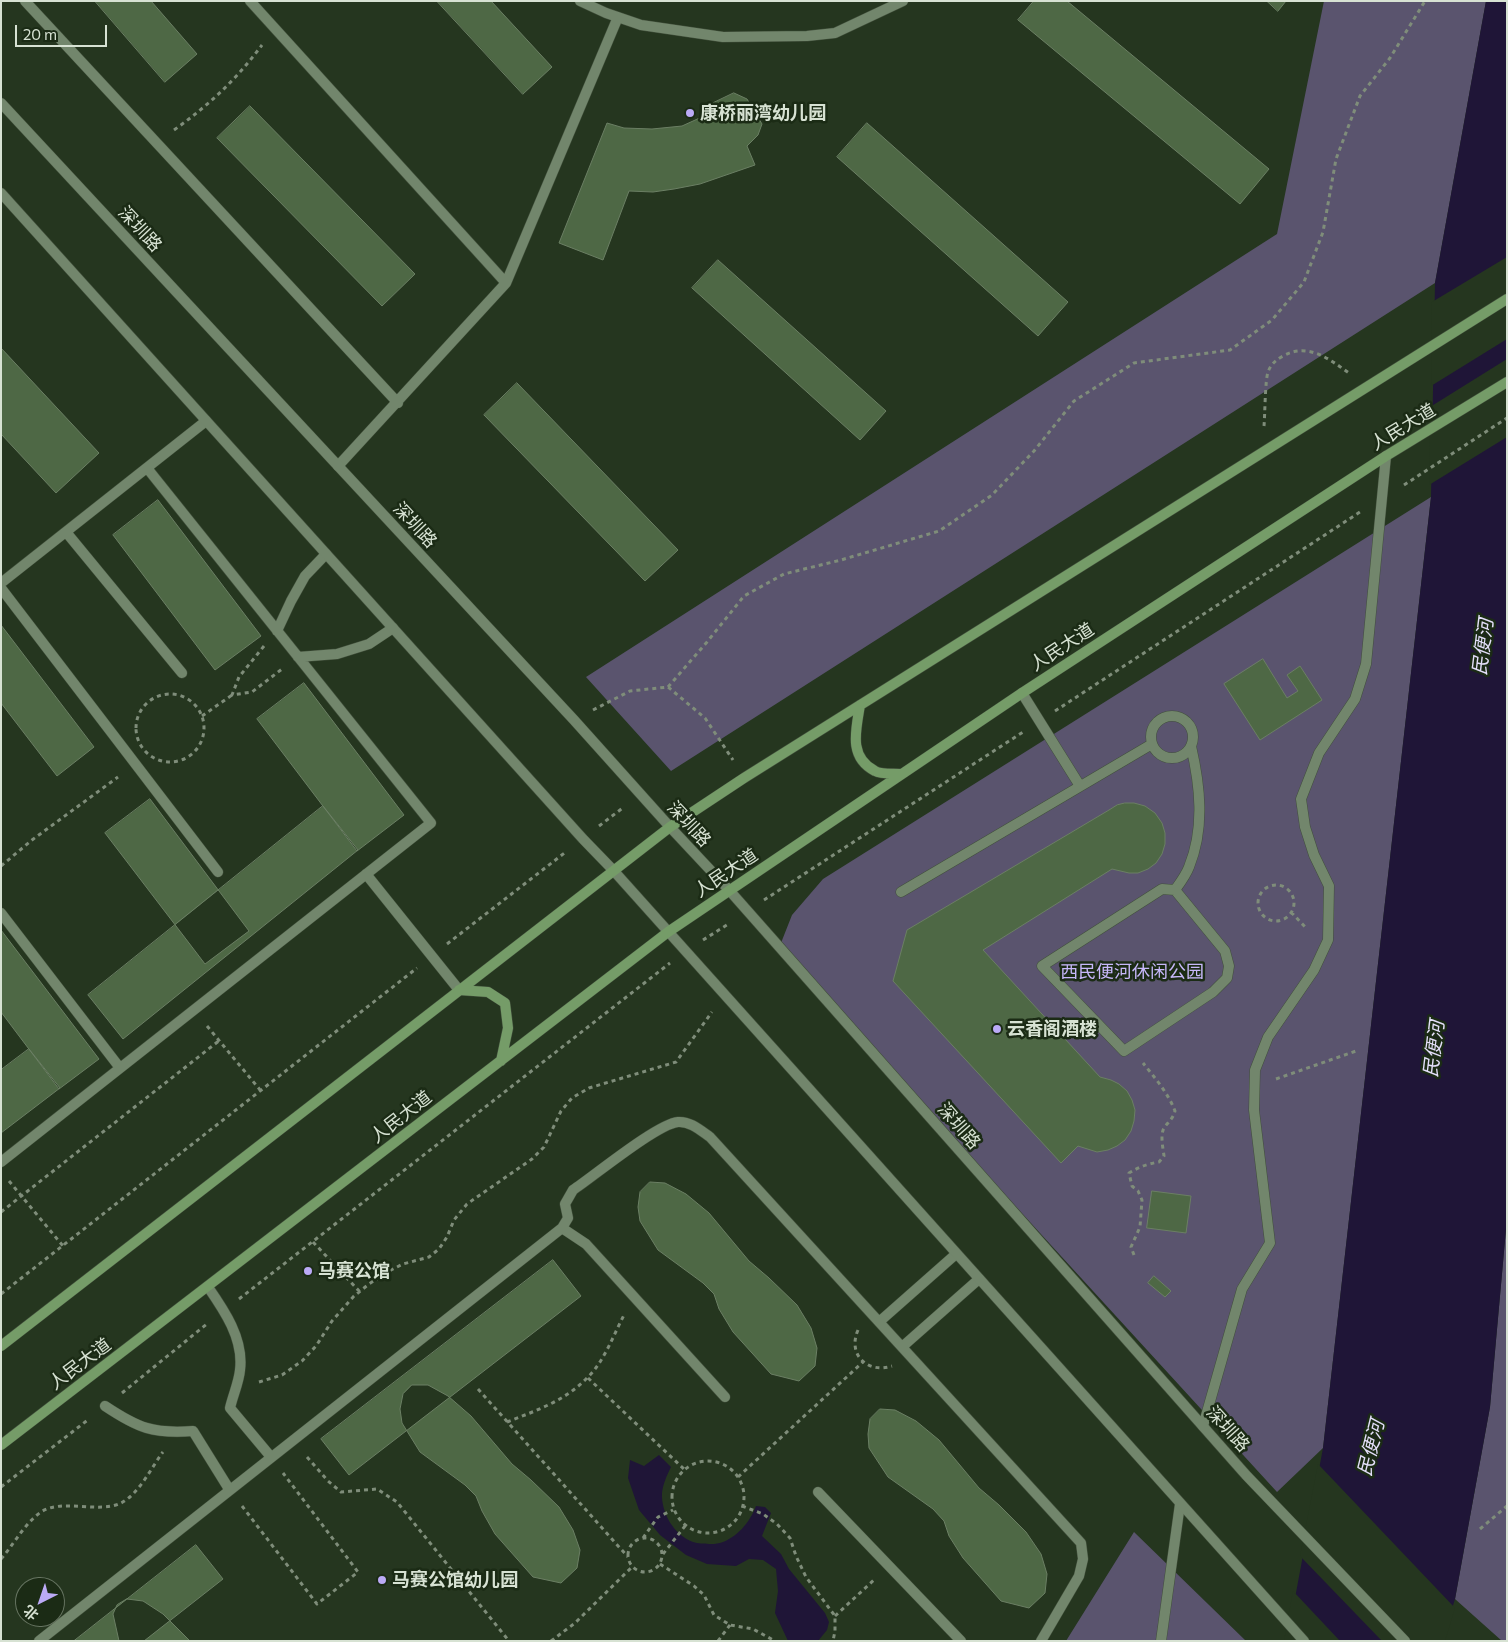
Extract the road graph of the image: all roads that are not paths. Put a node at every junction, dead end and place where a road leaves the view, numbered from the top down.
1 (25, 1) edge
2 (250, 1) edge
3 (580, 1) edge
4 (903, 1) edge
5 (593, 4) edge
6 (618, 17) junction
7 (1, 103) edge
8 (1, 193) edge
9 (506, 283) junction
10 (1507, 299) edge
11 (1507, 382) edge
12 (398, 403) junction
13 (206, 421) junction
14 (1386, 456) junction
15 (338, 466) junction
16 (147, 468) junction
17 (66, 532) junction
18 (326, 554) junction
19 (1, 583) edge
20 (1, 588) edge
21 (393, 628) junction
22 (278, 630) junction
23 (298, 657) junction
24 (182, 673) dead end
25 (1022, 693) junction
26 (860, 705) junction
27 (1152, 744) junction
28 (1191, 746) junction
29 (902, 774) junction
30 (1080, 786) junction
31 (670, 827) junction
32 (613, 870) junction
33 (218, 872) dead end
34 (366, 874) junction
35 (729, 890) junction
36 (1175, 890) junction
37 (902, 892) dead end
38 (1, 913) edge
39 (668, 932) junction
40 (459, 990) junction
41 (501, 1061) junction
42 (120, 1068) junction
43 (1, 1162) edge
44 (562, 1228) junction
45 (956, 1254) junction
46 (978, 1279) junction
47 (208, 1287) junction
48 (875, 1318) junction
49 (1, 1346) edge
50 (905, 1350) junction
51 (725, 1397) dead end
52 (105, 1406) dead end
53 (1203, 1426) junction
54 (1, 1445) edge
55 (270, 1457) junction
56 (229, 1490) junction
57 (818, 1492) dead end
58 (1180, 1504) junction
59 (39, 1641) edge
60 (961, 1641) edge
61 (1041, 1641) edge
62 (1161, 1641) edge
63 (1304, 1641) edge
64 (1405, 1641) edge

1 - 12 street
2 - 9 street
3 - 5 street
4 - 6 street
5 - 6 street
6 - 9 street
7 - 15 street, 深圳路
8 - 13 street
9 - 12 street
10 - 26 main road
11 - 14 main road, 人民大道
12 - 15 street
13 - 16 street
13 - 18 street
14 - 25 main road, 人民大道
14 - 53 street
15 - 31 street, 深圳路
16 - 17 street
16 - 22 street
17 - 19 street
17 - 24 street
18 - 21 street
18 - 22 street
20 - 33 street
21 - 23 street
21 - 32 street
22 - 23 street
23 - 34 street
25 - 29 main road, 人民大道
25 - 30 street
26 - 29 main road
26 - 31 main road
27 - 28 street
27 - 28 street
27 - 30 street
28 - 36 street
29 - 35 main road, 人民大道
30 - 37 street
31 - 32 main road
31 - 35 street, 深圳路
32 - 39 street
32 - 40 main road
34 - 40 street
34 - 42 street
35 - 39 main road, 人民大道
35 - 53 street, 深圳路
36 - 36 street
38 - 42 street
39 - 41 main road, 人民大道
39 - 45 street
40 - 41 main road
40 - 49 main road
41 - 47 main road, 人民大道
42 - 43 street
44 - 48 street
44 - 51 street
44 - 55 street
45 - 46 street
45 - 48 street
46 - 50 street
46 - 58 street
47 - 54 main road, 人民大道
47 - 55 street
48 - 50 street
50 - 61 street
52 - 56 street
53 - 64 street, 深圳路
55 - 56 street
56 - 59 street
57 - 60 street
58 - 62 street
58 - 63 street

